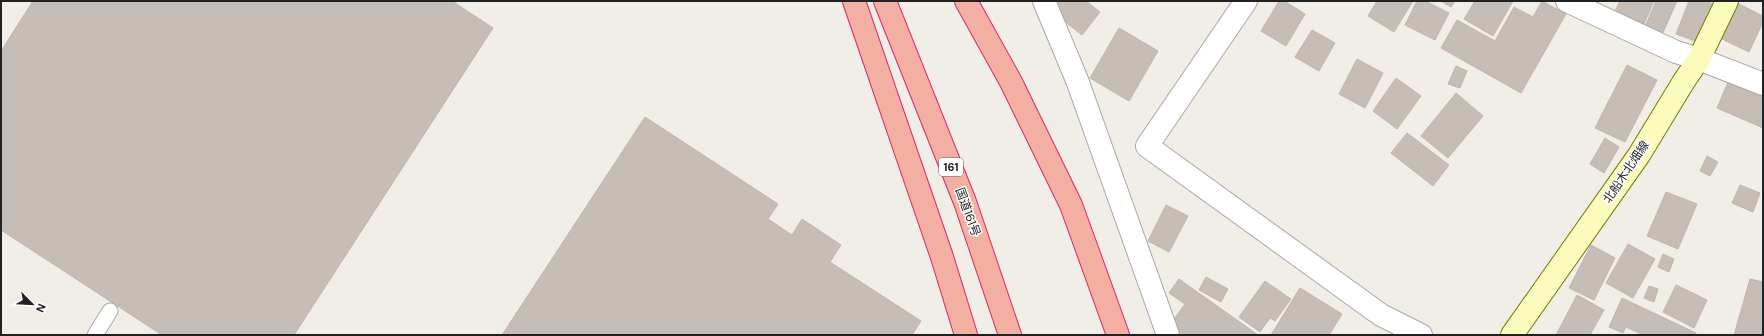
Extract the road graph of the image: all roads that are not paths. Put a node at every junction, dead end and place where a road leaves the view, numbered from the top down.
1 (854, 1) edge
2 (885, 1) edge
3 (966, 1) edge
4 (1044, 1) edge
5 (1246, 1) edge
6 (1567, 1) edge
7 (1727, 1) edge
8 (1699, 59) junction
9 (1763, 84) edge
10 (110, 311) dead end
11 (95, 335) edge
12 (966, 335) edge
13 (1010, 335) edge
14 (1118, 335) edge
15 (1168, 335) edge
16 (1421, 335) edge
17 (1512, 335) edge

1 - 12 highway
2 - 13 highway, 国道161号 / 161
3 - 14 highway
4 - 15 street
5 - 16 street
6 - 8 street
7 - 8 main road, 北船木北畑線
8 - 9 street
8 - 17 main road, 北船木北畑線
10 - 11 lane

